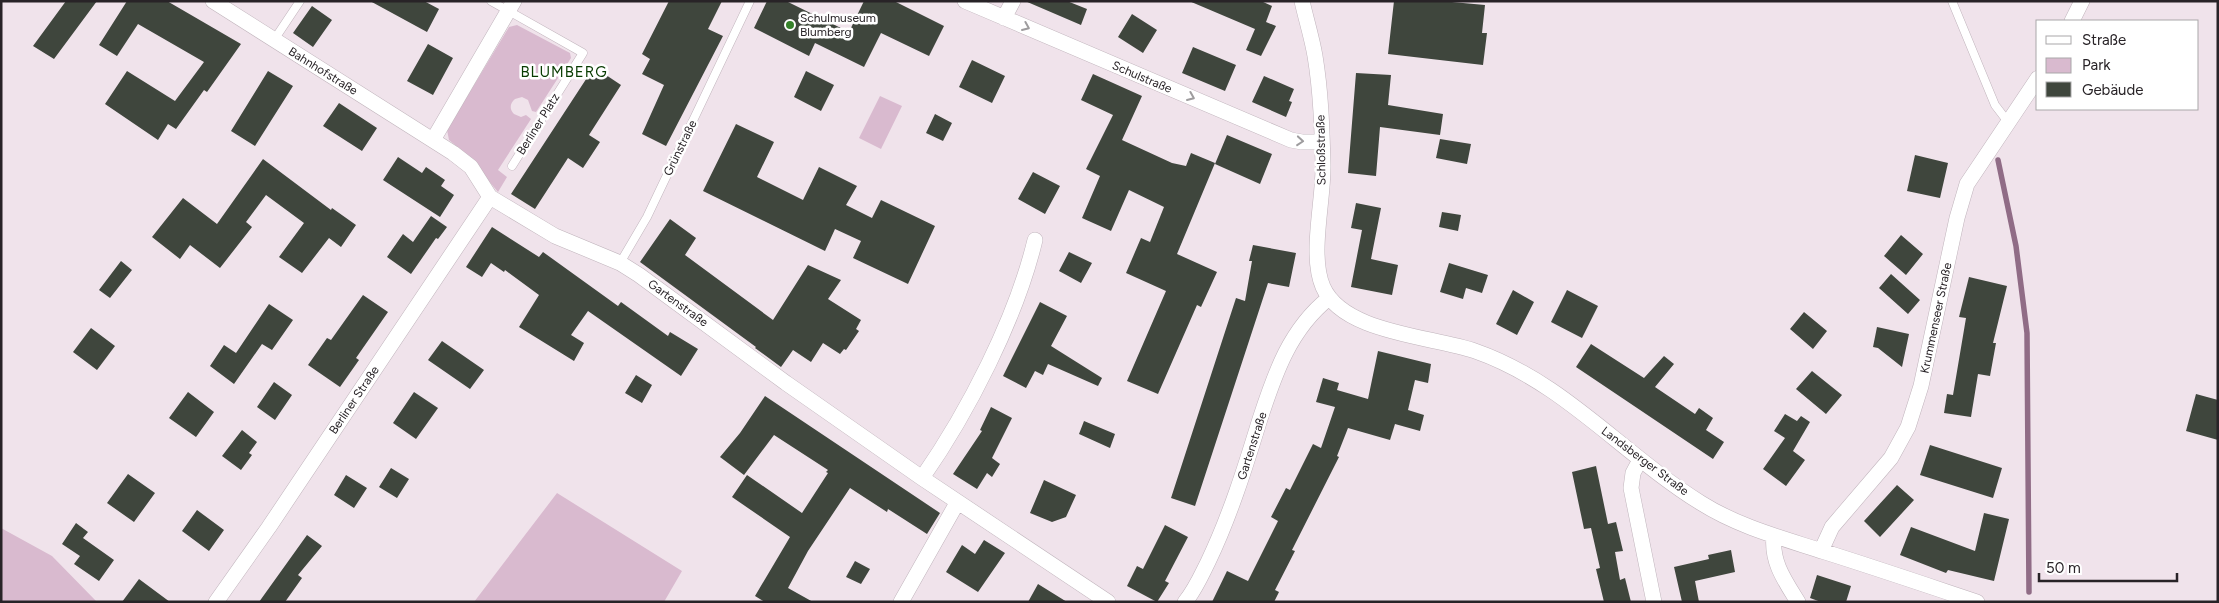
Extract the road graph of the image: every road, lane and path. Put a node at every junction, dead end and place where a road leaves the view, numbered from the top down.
1 (213, 1) edge
2 (300, 1) edge
3 (491, 1) edge
4 (750, 1) edge
5 (965, 1) edge
6 (1013, 1) edge
7 (1302, 1) edge
8 (1952, 1) edge
9 (2082, 1) edge
10 (512, 6) edge
11 (1004, 18) junction
12 (2072, 20) edge
13 (274, 40) junction
14 (2036, 81) edge
15 (2008, 122) junction
16 (433, 140) junction
17 (1322, 142) junction
18 (512, 166) dead end
19 (490, 197) junction
20 (1036, 240) dead end
21 (620, 263) junction
22 (1328, 298) junction
23 (1640, 460) junction
24 (922, 478) junction
25 (957, 503) junction
26 (1774, 536) junction
27 (1821, 551) junction
28 (216, 602) edge
29 (901, 602) edge
30 (1108, 602) edge
31 (1185, 602) edge
32 (1654, 602) edge
33 (1798, 602) edge
34 (1977, 602) edge

1 - 13 street, Bahnhofstraße
2 - 13 lane
3 - 10 lane
4 - 21 lane, Grünstraße
5 - 11 street, Schulstraße
6 - 11 street
7 - 17 street, Schloßstraße
8 - 15 lane
9 - 12 street
10 - 16 street
10 - 18 lane, Berliner Platz
11 -> 17 street, Schulstraße
13 - 16 street, Bahnhofstraße
14 - 15 street, Krummenseer Straße
15 - 27 street, Krummenseer Straße
16 - 19 street, Gartenstraße
17 - 22 street, Schloßstraße
19 - 21 street, Gartenstraße
19 - 28 street, Berliner Straße
20 - 24 street
21 - 24 street, Gartenstraße
22 - 23 street, Landsberger Straße
22 - 31 street, Gartenstraße
23 - 26 street, Landsberger Straße
23 - 32 street
24 - 25 street, Gartenstraße
25 - 29 street
25 - 30 street, Gartenstraße
26 - 27 street, Landsberger Straße
26 - 33 street
27 - 34 street, Landsberger Straße

